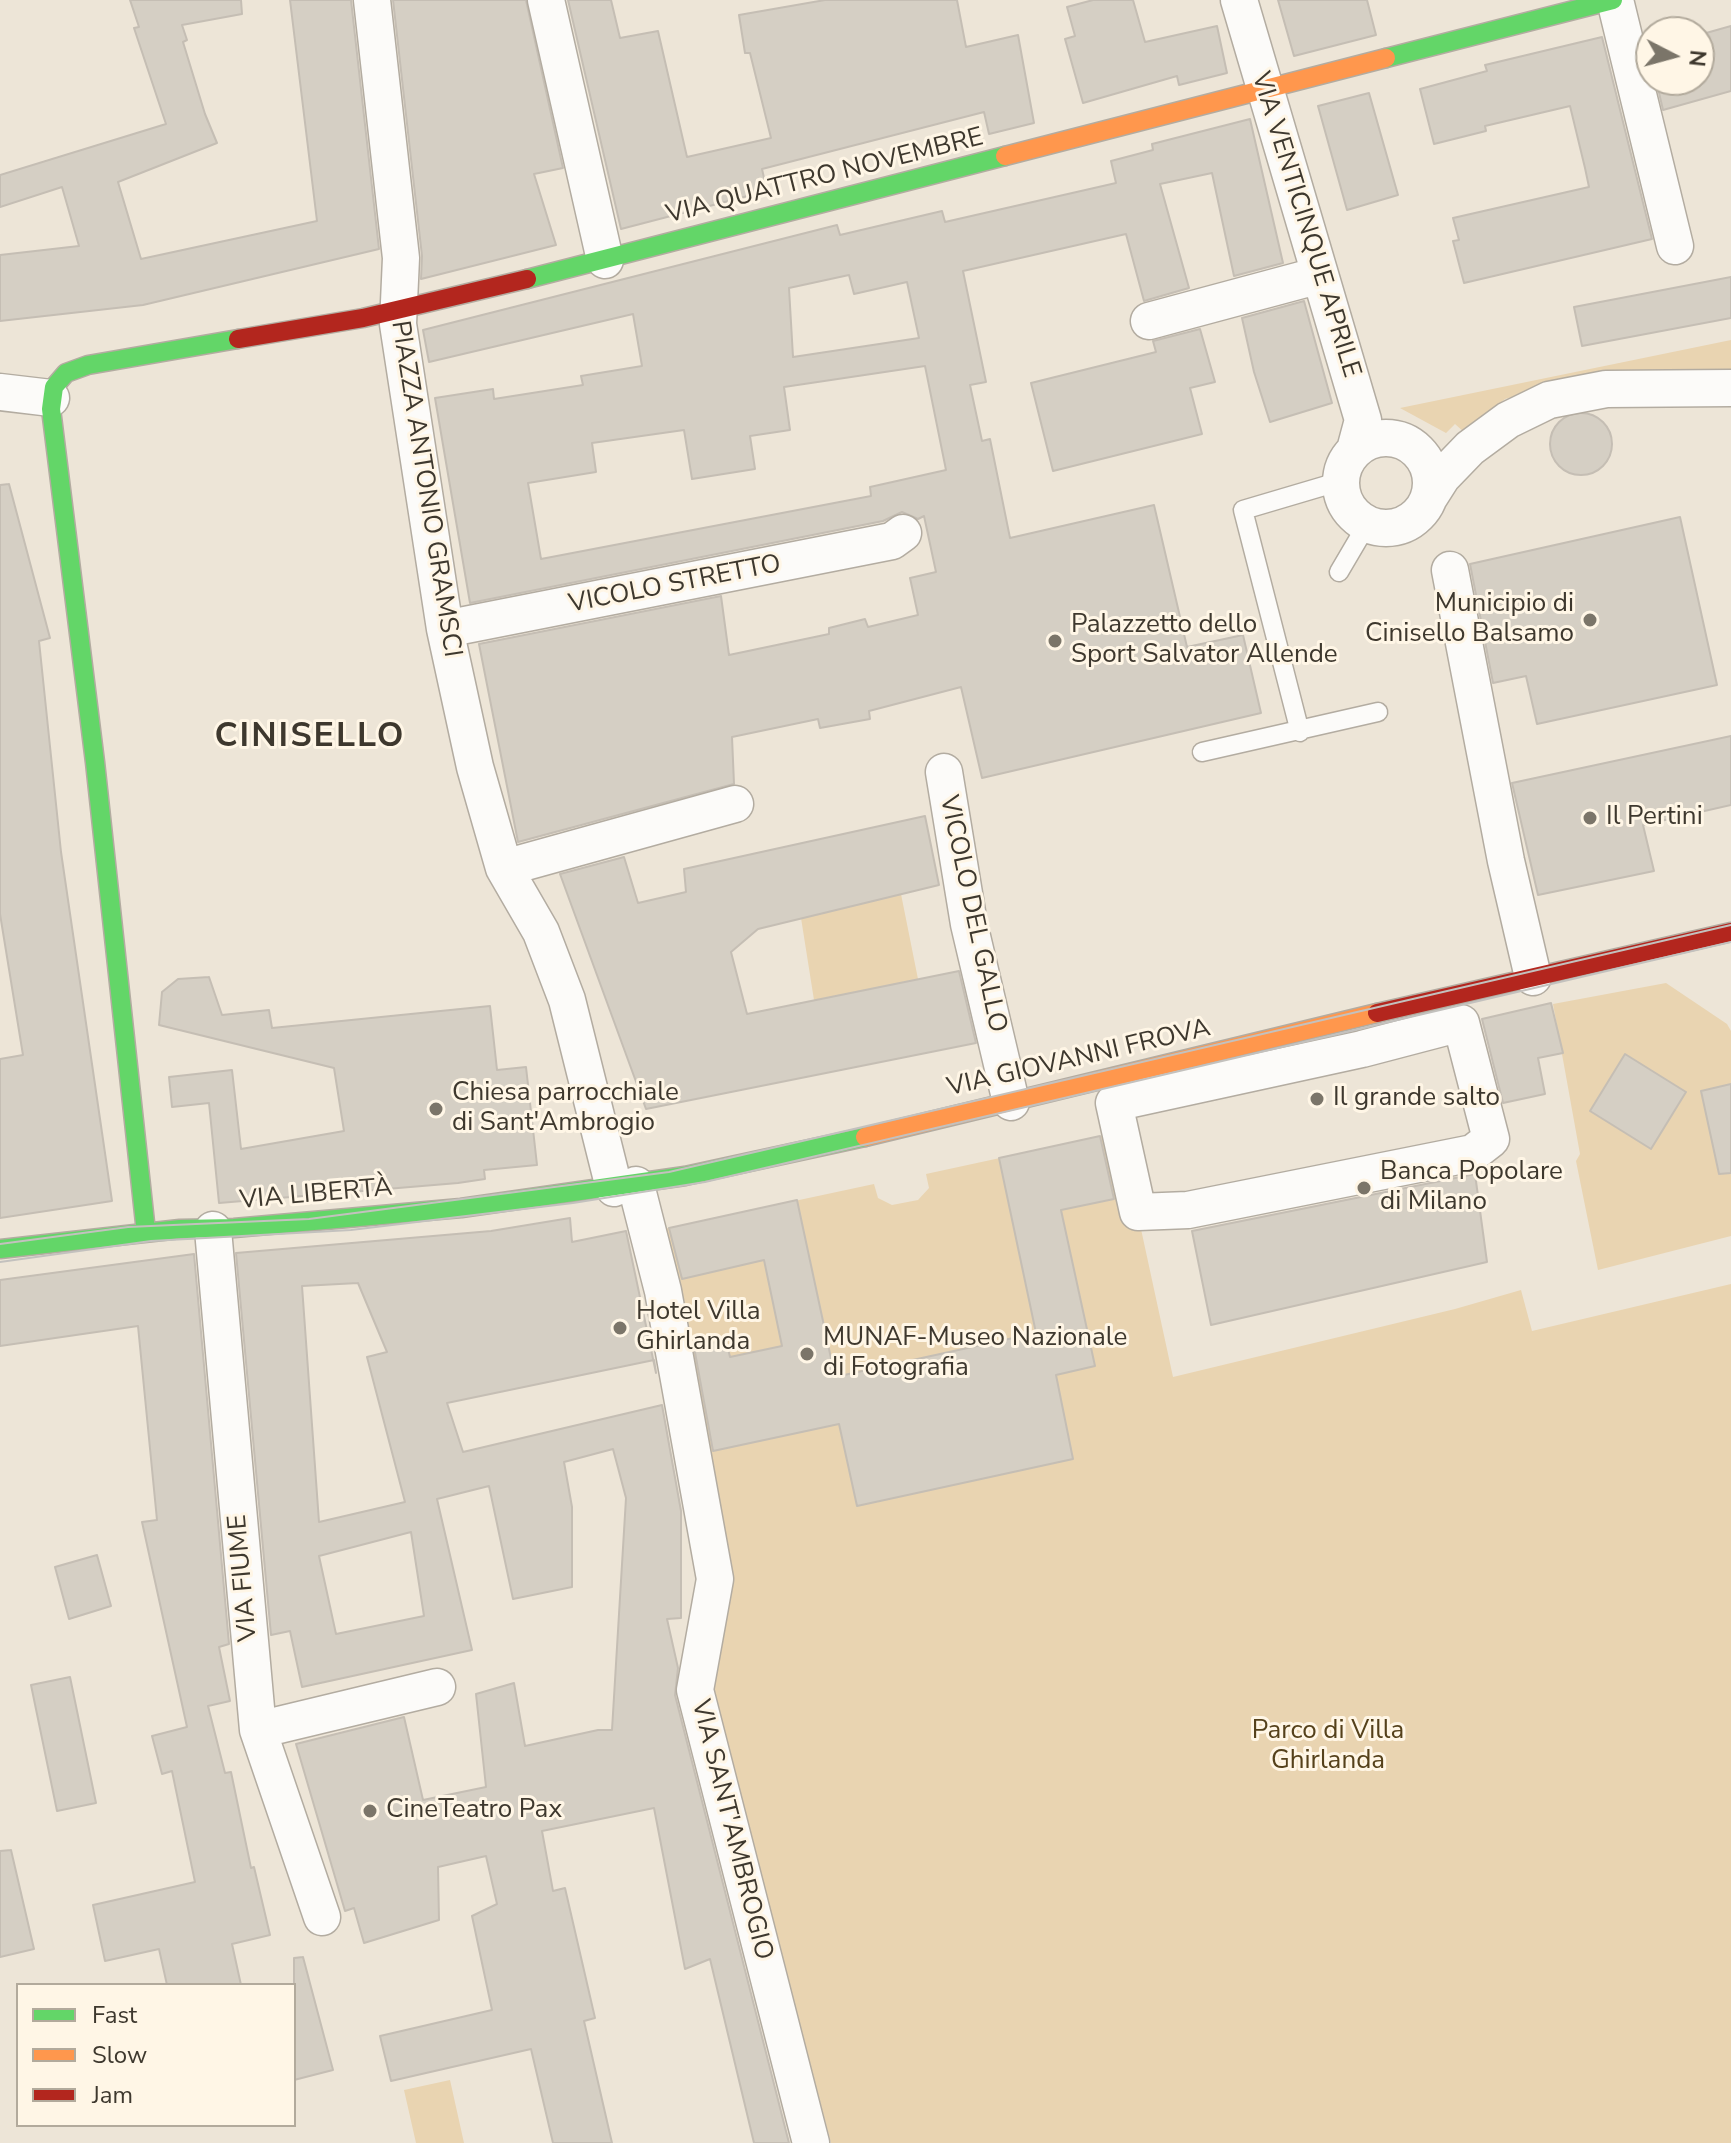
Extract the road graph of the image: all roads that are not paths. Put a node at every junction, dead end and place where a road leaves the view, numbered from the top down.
1 (372, 0) edge
2 (546, 0) edge
3 (1239, 0) edge
4 (1614, 0) edge
5 (1266, 91) junction
6 (1675, 246) dead end
7 (605, 260) junction
8 (1320, 275) junction
9 (397, 307) junction
10 (1149, 321) dead end
11 (1731, 388) edge
12 (0, 392) edge
13 (51, 398) junction
14 (1348, 465) junction
15 (1428, 499) junction
16 (1372, 526) junction
17 (903, 533) dead end
18 (1450, 570) dead end
19 (1339, 572) dead end
20 (445, 629) junction
21 (1378, 712) dead end
22 (1300, 732) junction
23 (1202, 752) dead end
24 (944, 772) dead end
25 (735, 804) dead end
26 (504, 868) junction
27 (1731, 932) edge
28 (1533, 977) junction
29 (1011, 1102) junction
30 (1491, 1139) joint
31 (625, 1186) junction
32 (213, 1230) junction
33 (146, 1232) junction
34 (0, 1249) edge
35 (437, 1687) dead end
36 (258, 1730) junction
37 (322, 1917) dead end
38 (811, 2143) edge

1 - 9 street
2 - 7 street
3 - 5 street, VIA VENTICINQUE APRILE
4 - 5 street, VIA QUATTRO NOVEMBRE
4 - 6 street
5 - 7 street, VIA QUATTRO NOVEMBRE
5 - 8 street, VIA VENTICINQUE APRILE
7 - 9 street, VIA QUATTRO NOVEMBRE
8 - 10 street
8 - 14 street, VIA VENTICINQUE APRILE
9 - 13 street, PIAZZA ANTONIO GRAMSCI
9 - 20 street, PIAZZA ANTONIO GRAMSCI
11 - 15 street
12 - 13 street
13 - 33 street
14 - 15 street
14 - 16 street
14 - 22 lane
15 - 16 street
16 - 19 lane
17 - 20 street, VICOLO STRETTO
18 - 28 street
20 - 26 street, PIAZZA ANTONIO GRAMSCI
21 - 22 lane
22 - 23 lane
24 - 29 street, VICOLO DEL GALLO
25 - 26 street
26 - 31 street, PIAZZA ANTONIO GRAMSCI
27 - 28 street, VIA GIOVANNI FROVA
28 - 29 street, VIA GIOVANNI FROVA
29 - 31 street, VIA GIOVANNI FROVA
30 - 30 street
31 - 32 street, VIA LIBERTÀ
31 - 38 street, VIA SANT'AMBROGIO
32 - 33 street, VIA LIBERTÀ
32 - 36 street, VIA FIUME
33 - 34 street, VIA LIBERTÀ
35 - 36 street
36 - 37 street, VIA FIUME

